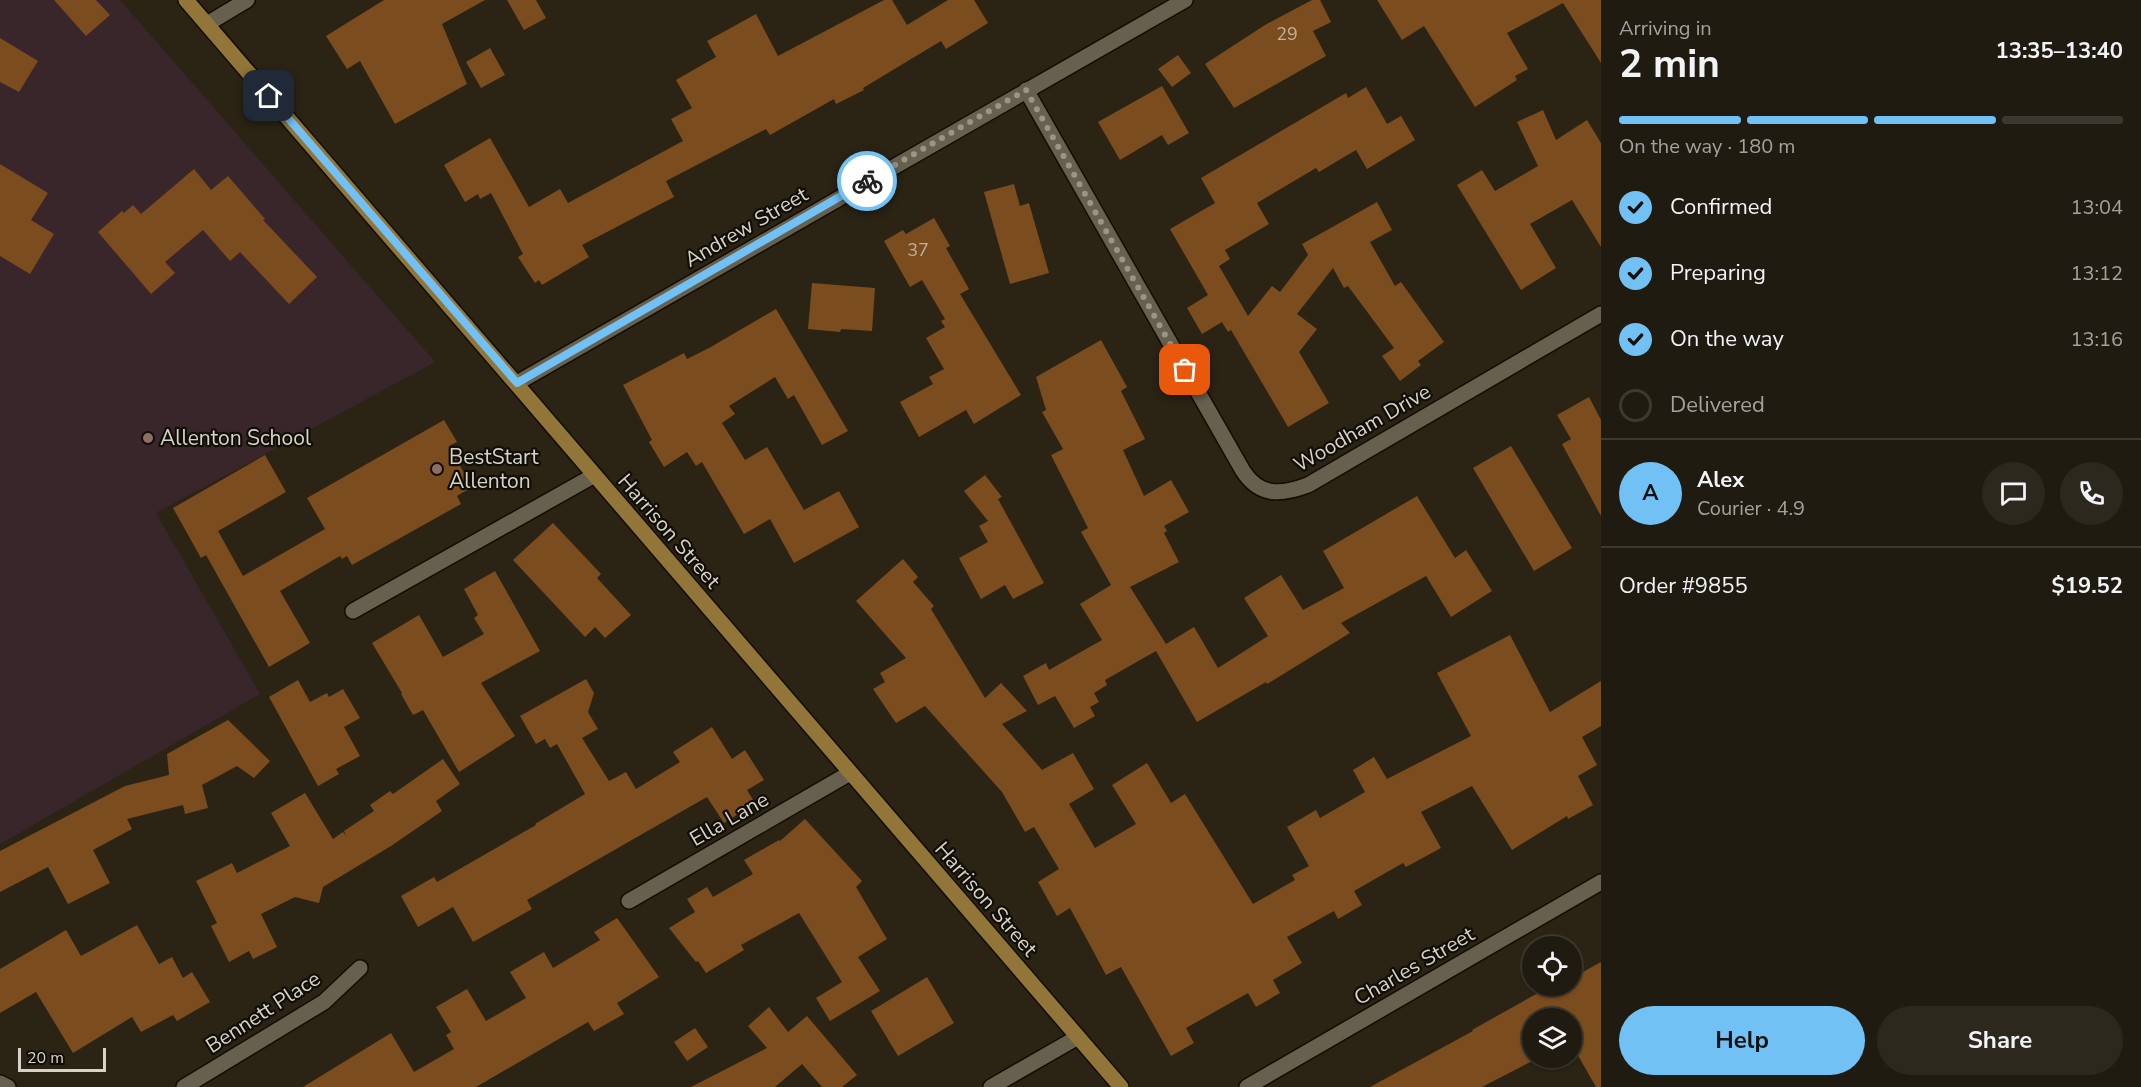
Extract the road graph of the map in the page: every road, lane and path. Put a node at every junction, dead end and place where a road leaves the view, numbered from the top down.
1 (186, 0) edge
2 (247, 0) edge
3 (1185, 0) edge
4 (207, 24) junction
5 (1026, 90) junction
6 (1601, 314) edge
7 (517, 383) junction
8 (593, 476) junction
9 (353, 611) dead end
10 (850, 772) junction
11 (1601, 882) edge
12 (629, 901) dead end
13 (360, 968) dead end
14 (1078, 1037) junction
15 (0, 1083) edge
16 (8, 1087) edge
17 (184, 1087) edge
18 (991, 1087) edge
19 (1121, 1087) edge
20 (1247, 1087) edge

1 - 4 street, Harrison Street
2 - 4 street
3 - 5 street, Andrew Street
4 - 7 street, Harrison Street
5 - 6 street, Woodham Drive
5 - 7 street, Andrew Street
7 - 8 street, Harrison Street
8 - 9 street
8 - 10 street, Harrison Street
10 - 12 street, Ella Lane
10 - 14 street, Harrison Street
11 - 20 street, Charles Street
13 - 17 street, Bennett Place
14 - 18 street
14 - 19 street, Harrison Street
15 - 16 street

